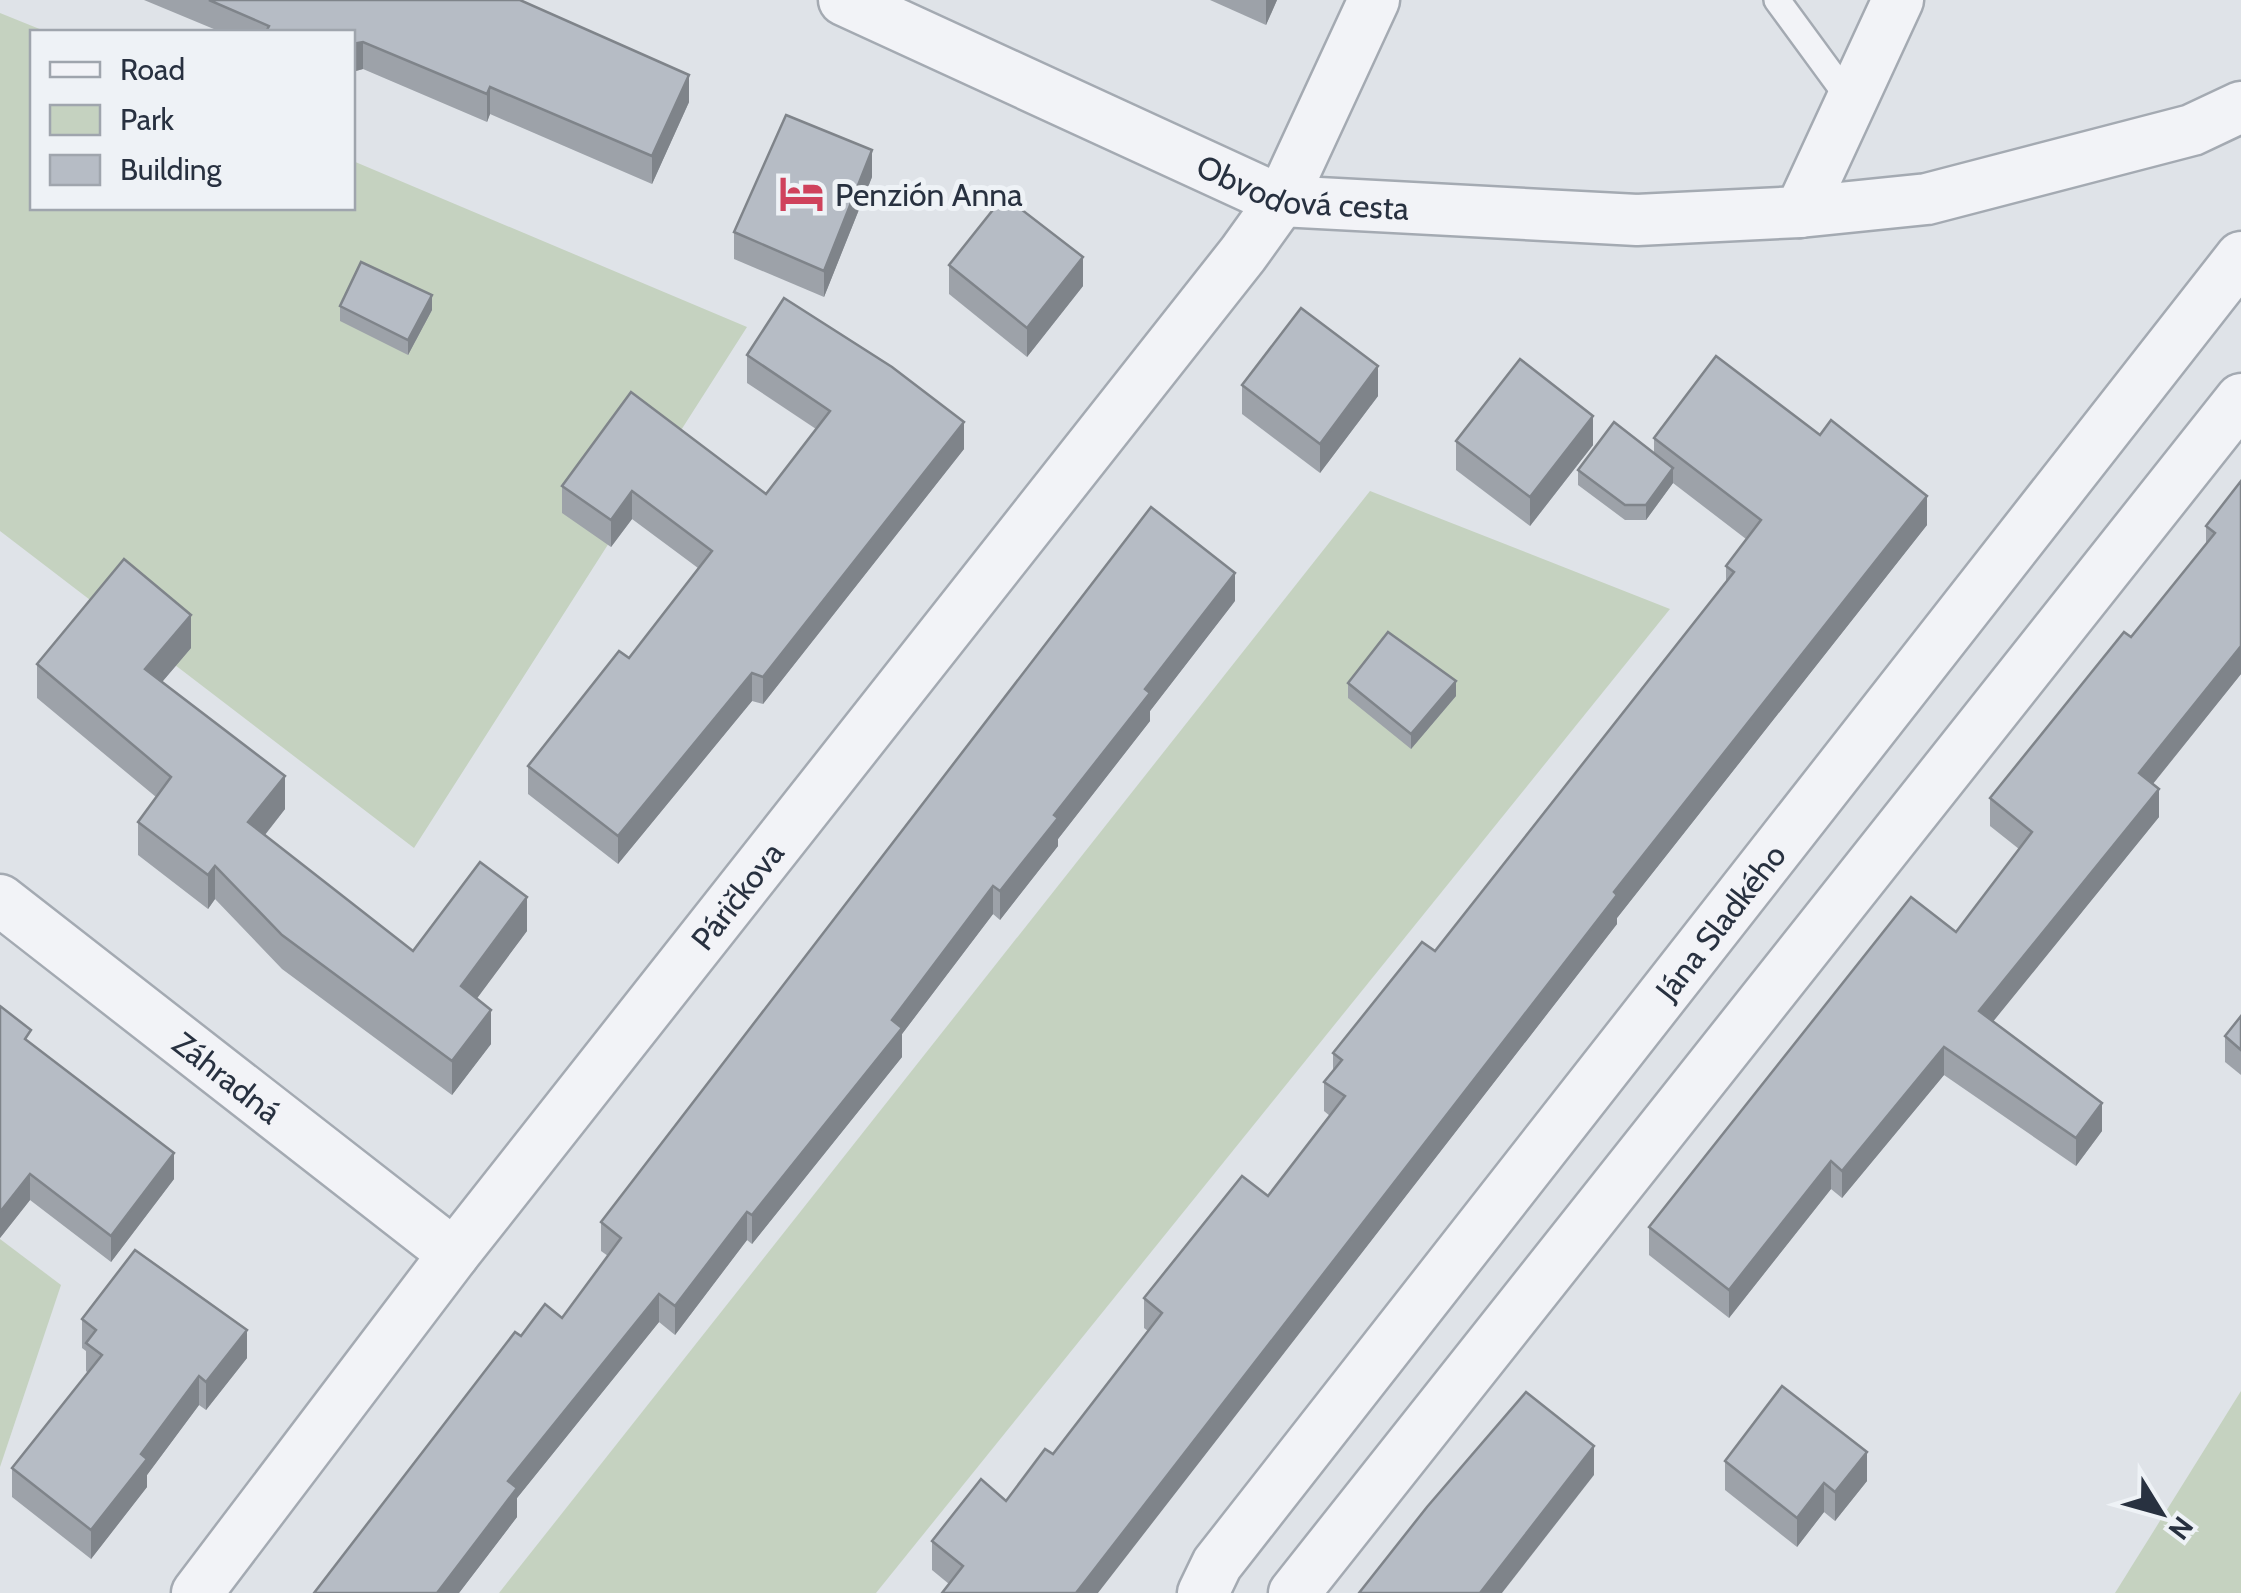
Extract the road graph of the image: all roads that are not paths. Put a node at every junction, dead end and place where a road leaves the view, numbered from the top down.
1 (844, 0) edge
2 (1374, 0) edge
3 (1777, 0) edge
4 (1898, 0) edge
5 (1852, 101) junction
6 (2241, 107) edge
7 (1280, 201) junction
8 (1800, 212) junction
9 (2241, 257) edge
10 (2241, 399) edge
11 (0, 900) edge
12 (454, 1254) junction
13 (197, 1593) edge
14 (1203, 1593) edge
15 (1294, 1593) edge

1 - 7 street, Obvodová cesta
2 - 7 street, Páričkova
3 - 5 lane
4 - 5 street
5 - 8 street
6 - 8 street, Obvodová cesta
7 - 8 street, Obvodová cesta
7 - 12 street, Páričkova
9 - 14 street, Jána Sladkého
10 - 15 street
11 - 12 street, Záhradná
12 - 13 street, Páričkova

